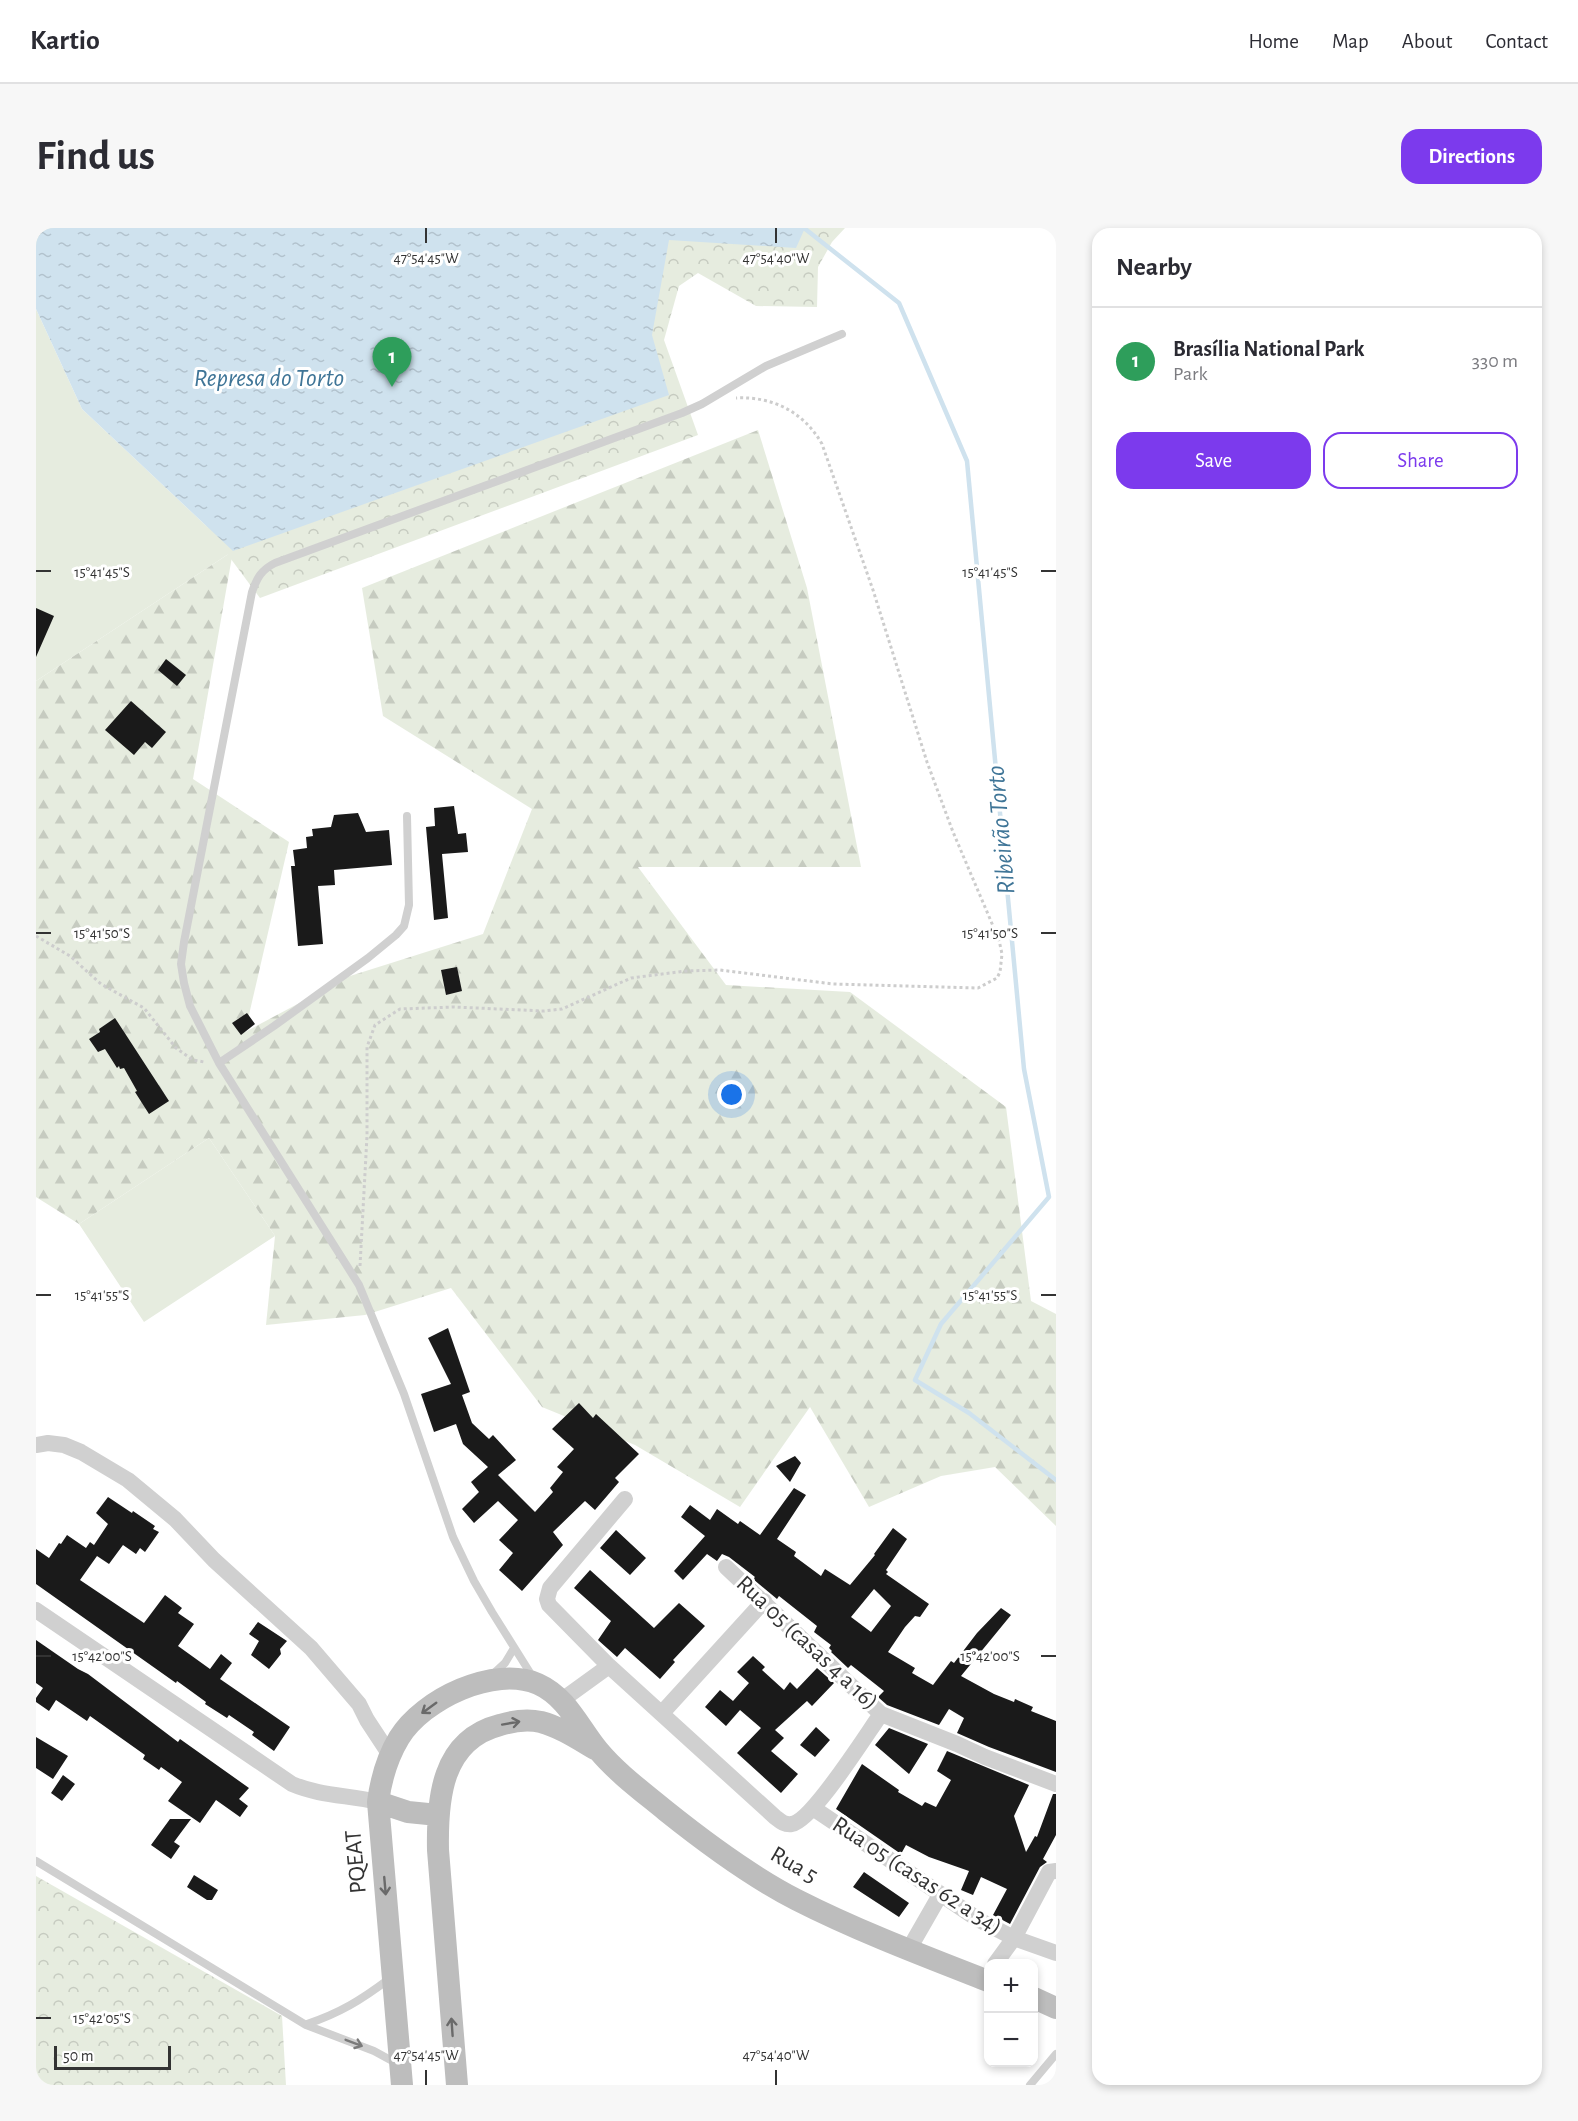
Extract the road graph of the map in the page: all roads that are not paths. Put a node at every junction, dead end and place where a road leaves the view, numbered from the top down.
1 (842, 334) dead end
2 (407, 816) dead end
3 (219, 1063) junction
4 (36, 1445) edge
5 (625, 1499) dead end
6 (726, 1567) dead end
7 (764, 1601) junction
8 (36, 1610) edge
9 (514, 1648) junction
10 (609, 1666) junction
11 (481, 1683) junction
12 (538, 1684) junction
13 (562, 1700) junction
14 (662, 1713) junction
15 (881, 1714) junction
16 (542, 1722) junction
17 (599, 1751) junction
18 (390, 1755) junction
19 (1056, 1784) edge
20 (378, 1802) junction
21 (813, 1808) junction
22 (438, 1815) junction
23 (36, 1862) edge
24 (1056, 1871) edge
25 (940, 1895) junction
26 (1014, 1938) junction
27 (909, 1949) junction
28 (1056, 1953) edge
29 (999, 1959) edge
30 (984, 1972) edge
31 (393, 1976) junction
32 (1038, 2000) edge
33 (1056, 2008) edge
34 (306, 2025) junction
35 (1056, 2054) edge
36 (401, 2075) edge
37 (457, 2085) edge
38 (1030, 2085) edge

1 - 3 lane
2 - 3 lane
3 - 9 lane
4 - 18 street
5 - 10 street
6 - 7 street, Rua 05 (casas 4 a 16)
7 - 14 street
7 - 15 street, Rua 05 (casas 4 a 16)
8 - 20 street
9 - 11 lane
9 - 12 lane
10 - 13 street
10 - 14 street
11 - 12 street, PQEAT
11 -> 18 street, PQEAT
12 - 13 street
13 - 16 street
13 - 17 street
14 - 21 street
15 - 19 street, Rua 05 (casas 4 a 16)
15 - 21 street
16 - 17 street
22 -> 16 street
17 - 27 street, Rua 5
18 - 20 street, PQEAT
20 - 22 street
20 -> 31 street, PQEAT
21 - 25 street, Rua 05 (casas 62 a 34)
37 -> 22 street
23 - 34 lane
24 - 26 street
25 - 26 street, Rua 05 (casas 62 a 34)
25 - 27 street
26 - 28 street, Rua 05 (casas 62 a 34)
26 - 29 street
27 - 30 street, Rua 5
31 - 34 lane
31 - 36 street, PQEAT
32 - 33 street
34 -> 36 lane
35 - 38 lane

